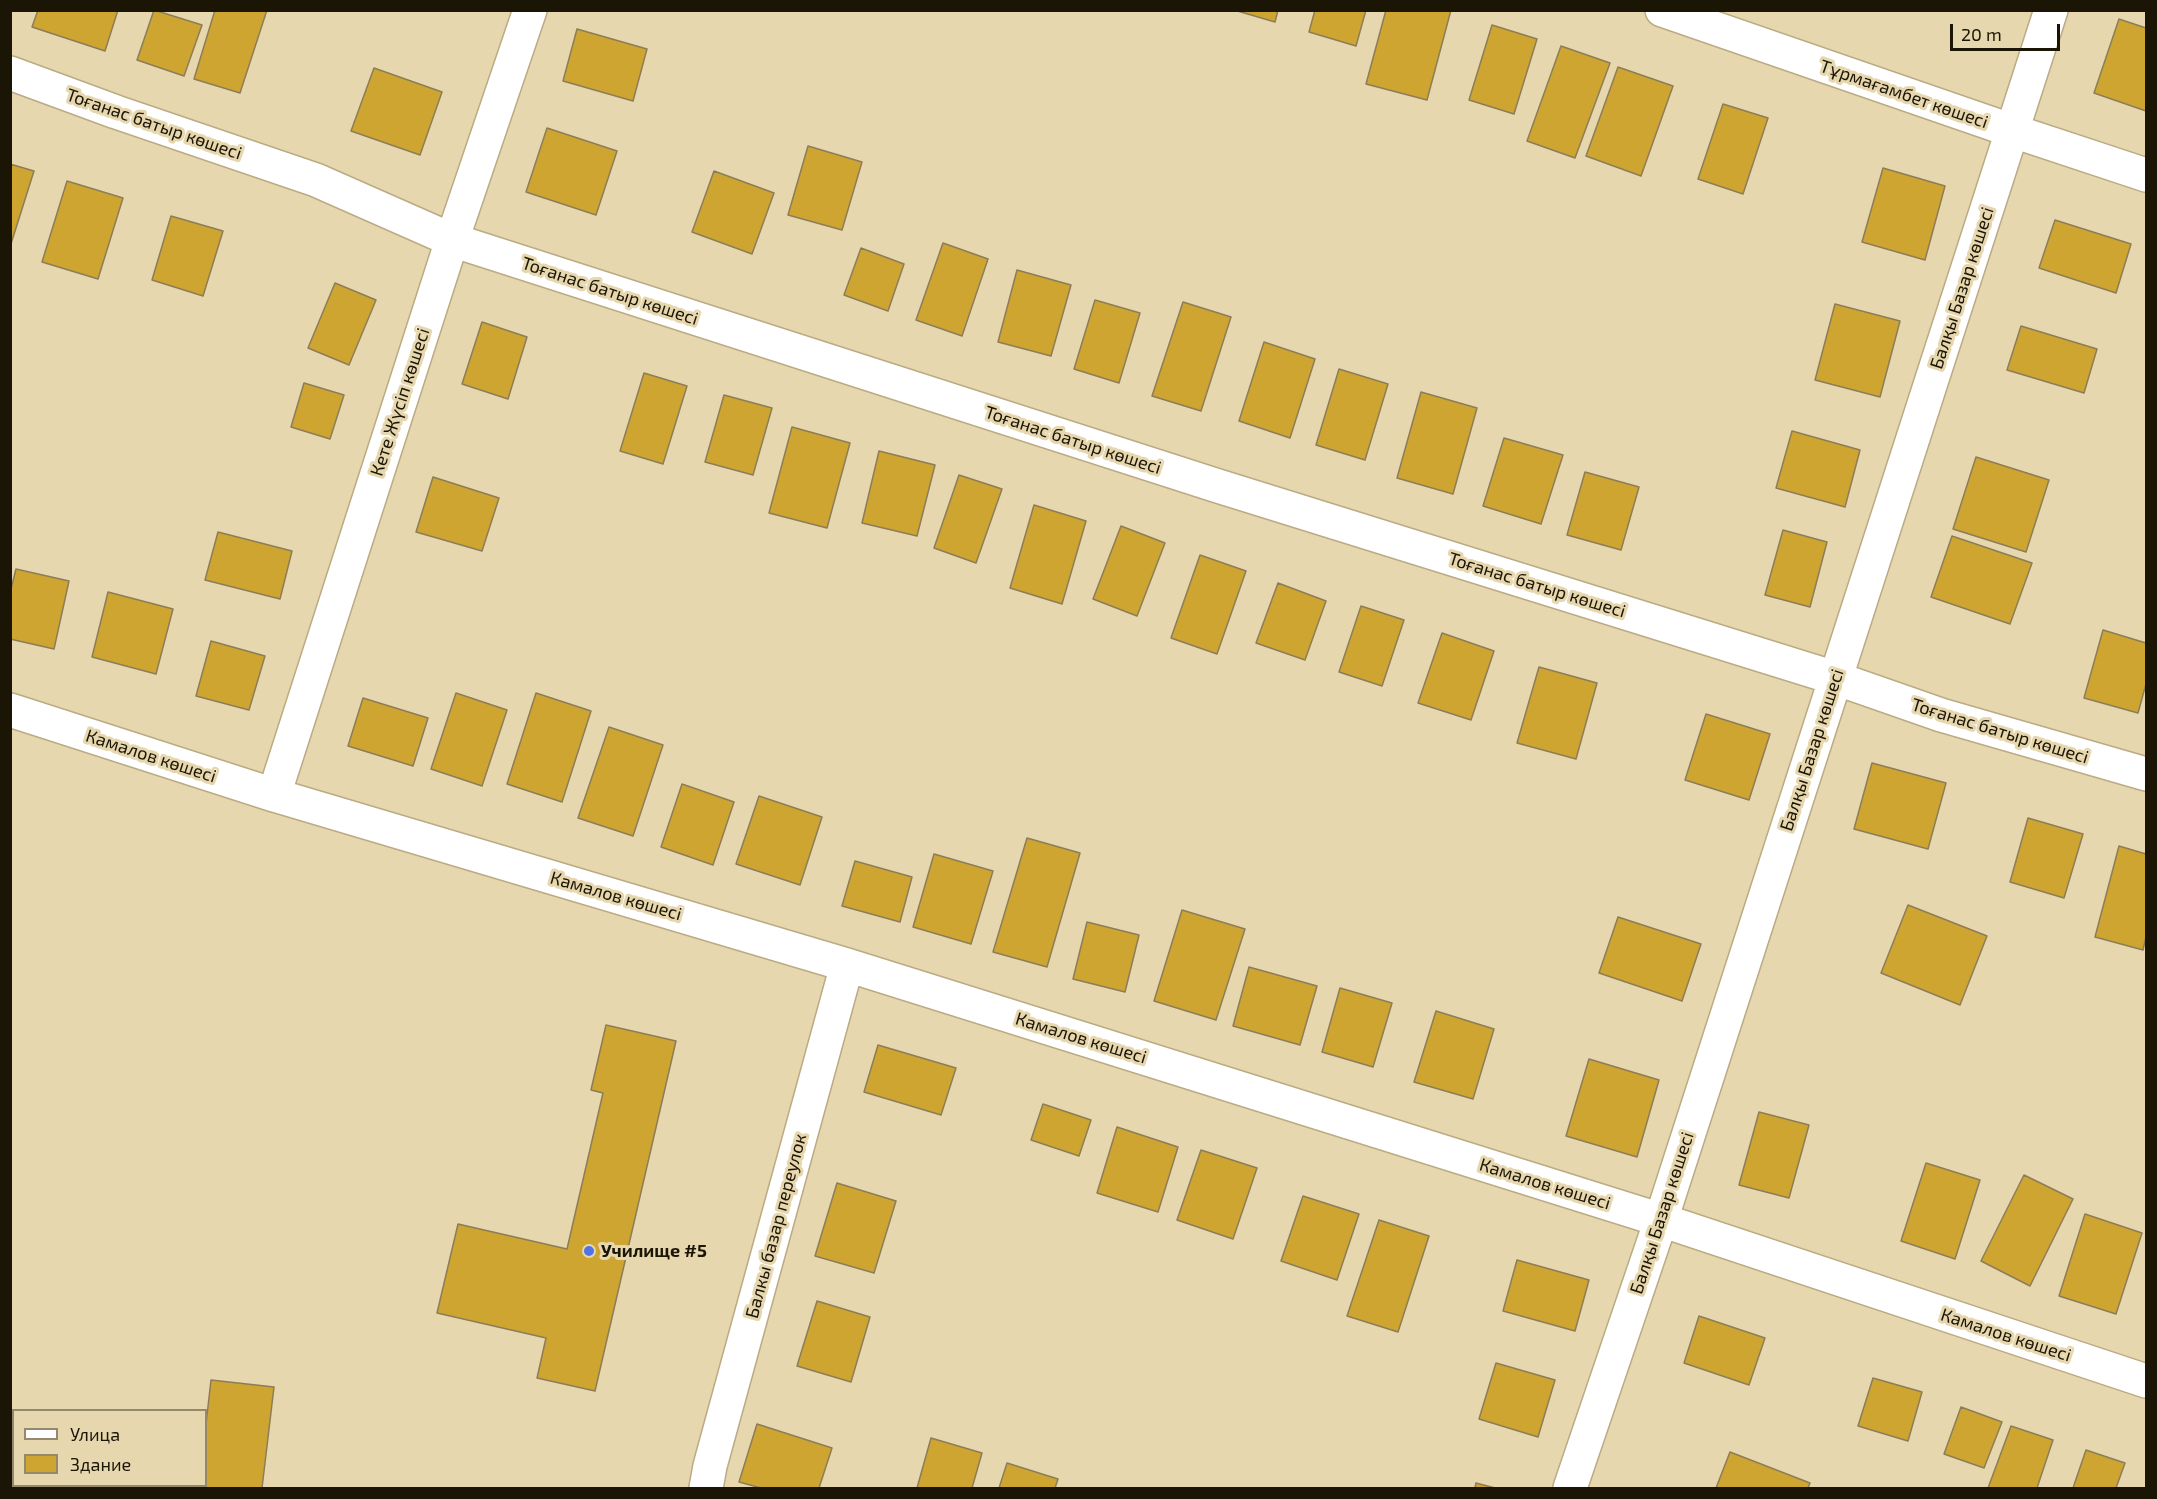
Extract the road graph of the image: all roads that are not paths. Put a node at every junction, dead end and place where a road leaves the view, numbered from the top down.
1 (530, 10) edge
2 (1662, 10) edge
3 (2051, 10) edge
4 (10, 73) edge
5 (2013, 131) junction
6 (2146, 175) edge
7 (452, 240) junction
8 (1835, 678) junction
9 (10, 710) edge
10 (2146, 774) edge
11 (274, 795) junction
12 (848, 965) junction
13 (1661, 1220) junction
14 (2146, 1381) edge
15 (706, 1488) edge
16 (1570, 1488) edge

1 - 7 street, Кете Жүсіп көшесі
2 - 5 street, Тұрмағамбет көшесі
3 - 5 street, Балқы Базар көшесі
4 - 7 street, Тоғанас батыр көшесі
5 - 6 street, Тұрмағамбет көшесі
5 - 8 street, Балқы Базар көшесі
7 - 8 street, Тоғанас батыр көшесі
7 - 11 street, Кете Жүсіп көшесі
8 - 10 street, Тоғанас батыр көшесі
8 - 13 street, Балқы Базар көшесі
9 - 11 street, Камалов көшесі
11 - 12 street, Камалов көшесі
12 - 13 street, Камалов көшесі
12 - 15 street, Балкы базар переулок
13 - 14 street, Камалов көшесі
13 - 16 street, Балқы Базар көшесі

